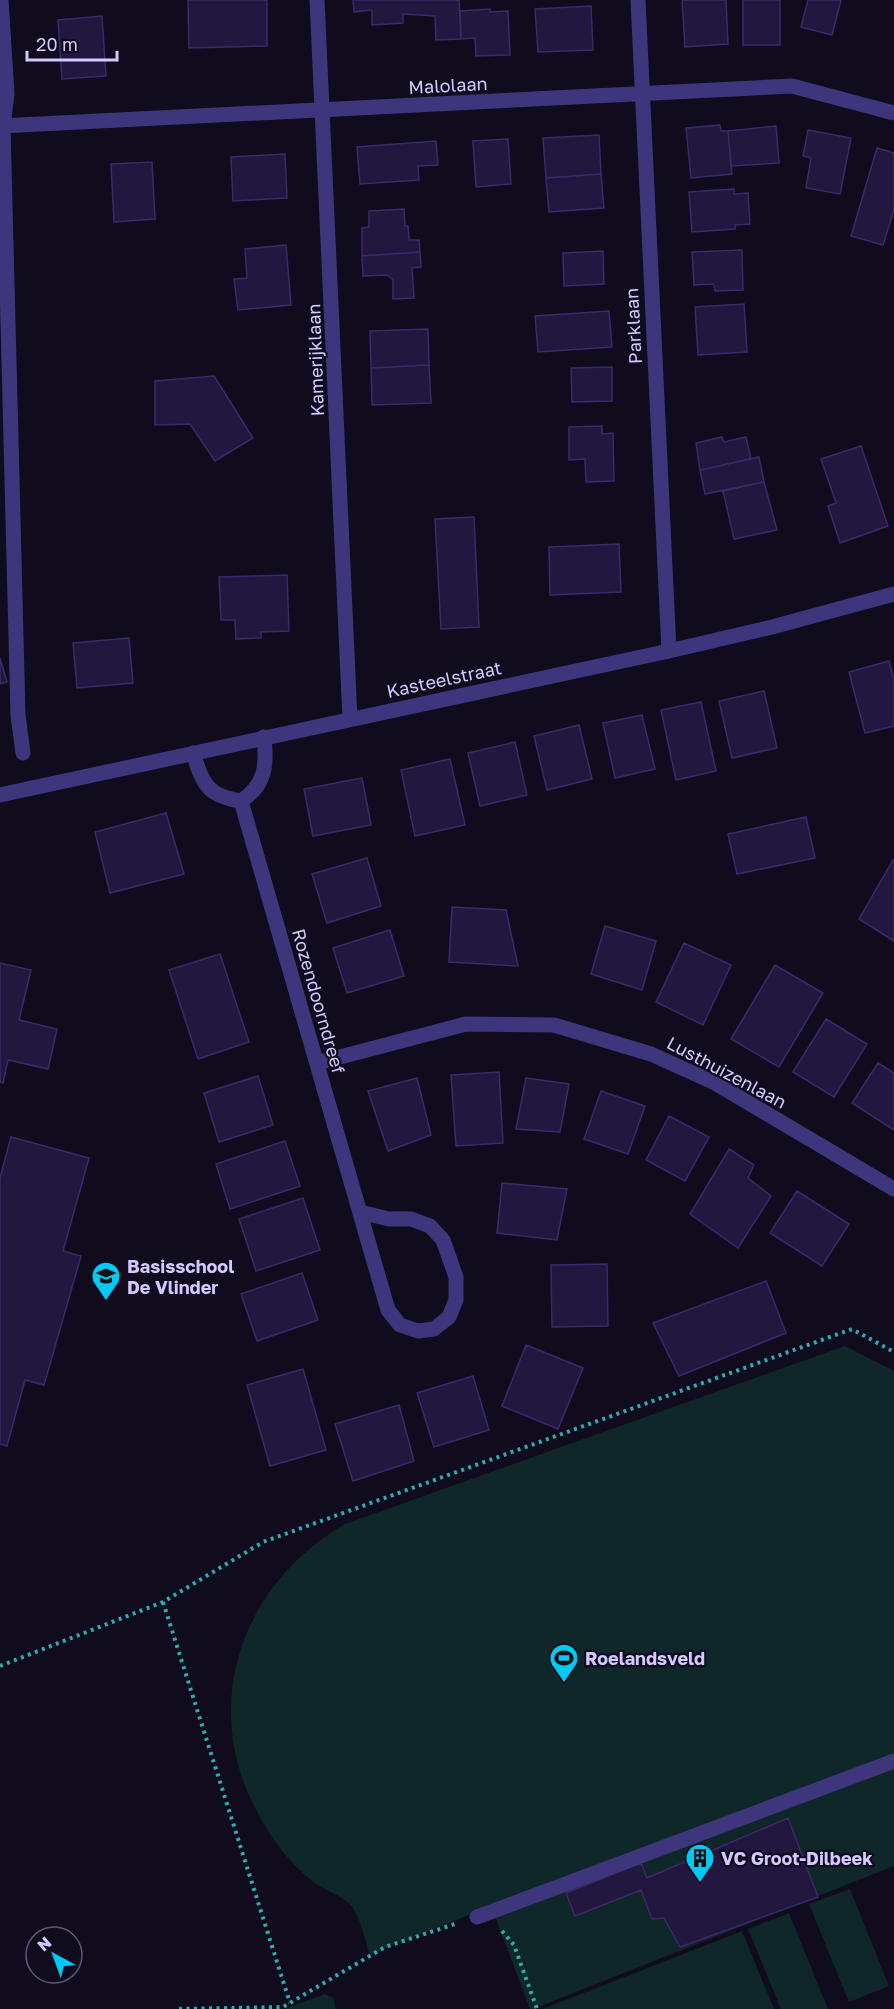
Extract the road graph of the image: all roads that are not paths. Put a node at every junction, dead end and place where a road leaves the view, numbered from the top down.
1 (1, 0) edge
2 (317, 0) edge
3 (638, 0) edge
4 (642, 94) junction
5 (324, 111) junction
6 (894, 113) edge
7 (1, 126) edge
8 (894, 594) edge
9 (669, 651) junction
10 (350, 719) junction
11 (264, 737) junction
12 (24, 753) dead end
13 (193, 753) junction
14 (0, 795) edge
15 (241, 801) junction
16 (317, 1063) junction
17 (894, 1189) edge
18 (360, 1212) junction
19 (894, 1761) edge
20 (477, 1917) road end

1 - 7 street
2 - 5 street, Kamerijklaan
3 - 4 street, Parklaan
4 - 5 street, Malolaan
4 - 6 street, Malolaan
4 - 9 street, Parklaan
5 - 7 street, Malolaan
5 - 10 street, Kamerijklaan
7 - 12 street
8 - 9 street, Kasteelstraat
9 - 10 street, Kasteelstraat
10 - 11 street, Kasteelstraat
11 - 13 street, Kasteelstraat
11 - 15 street
13 - 14 street, Kasteelstraat
13 - 15 street
15 - 16 street, Rozendoorndreef
16 - 17 street, Lusthuizenlaan
16 - 18 street, Rozendoorndreef
18 - 18 street, Rozendoorndreef
19 - 20 street

